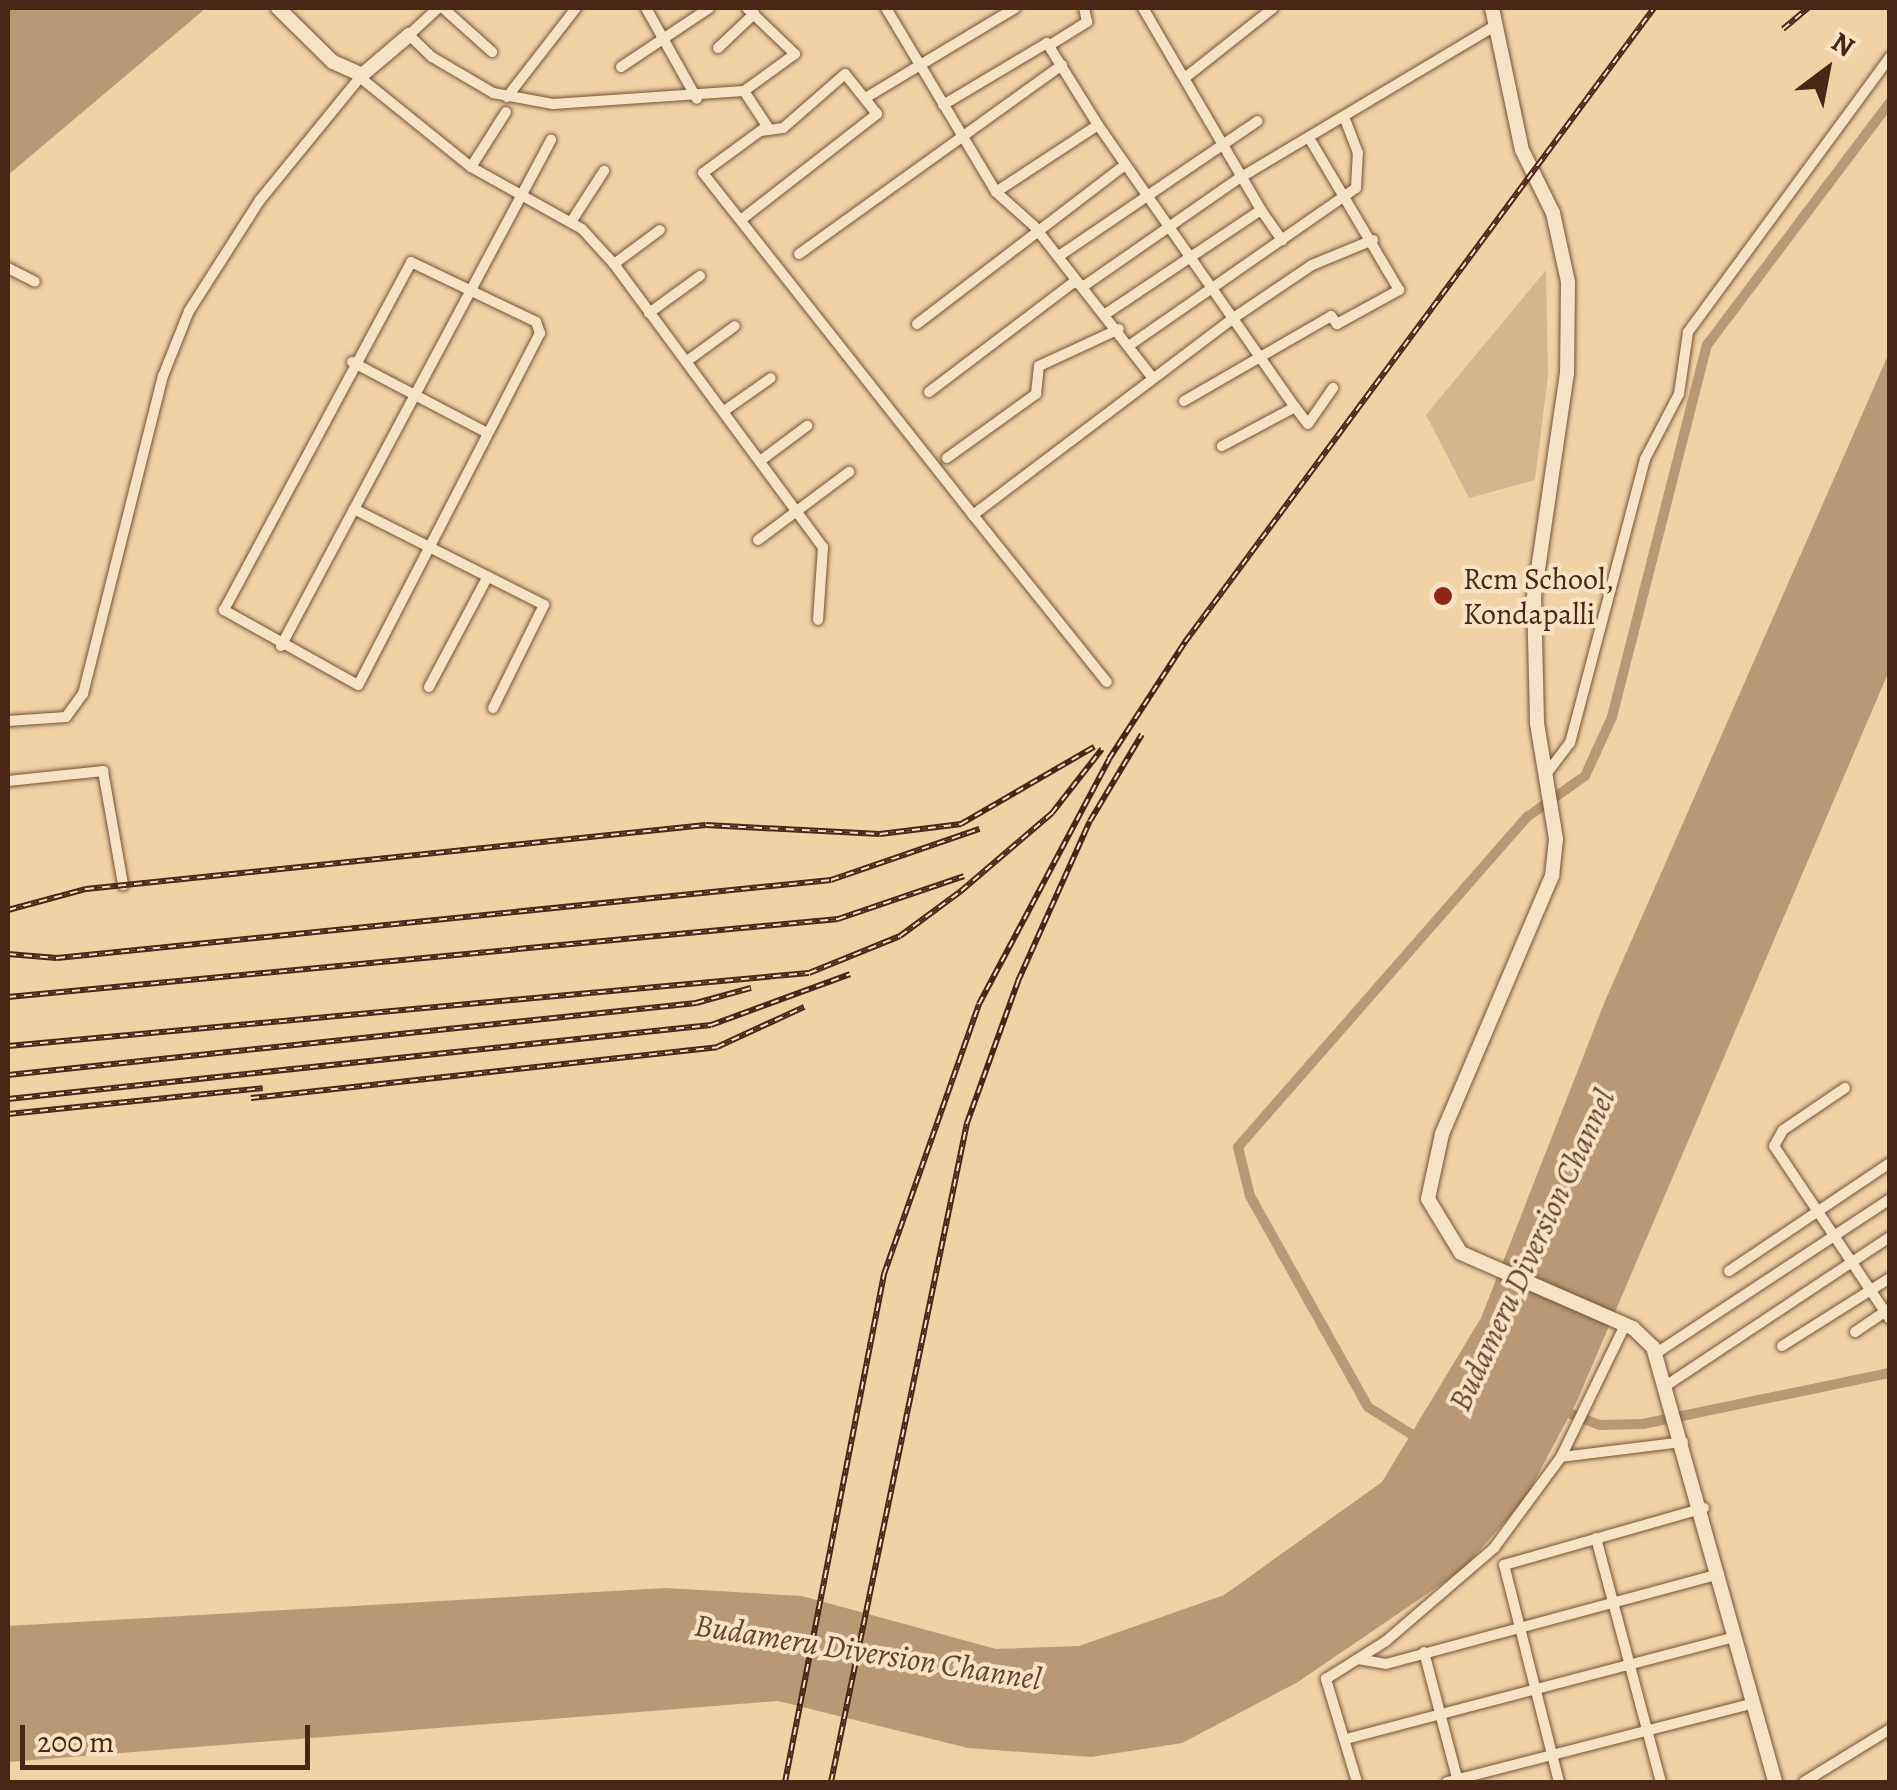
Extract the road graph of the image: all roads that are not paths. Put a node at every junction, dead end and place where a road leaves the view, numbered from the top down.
1 (278, 8) edge
2 (441, 8) edge
3 (576, 8) edge
4 (646, 8) edge
5 (709, 8) edge
6 (886, 8) edge
7 (1015, 8) edge
8 (1084, 8) edge
9 (1143, 8) edge
10 (1273, 8) edge
11 (1492, 8) edge
12 (750, 10) edge
13 (1495, 26) junction
14 (410, 35) junction
15 (664, 39) junction
16 (1050, 45) junction
17 (718, 48) dead end
18 (492, 52) dead end
19 (1890, 57) edge
20 (915, 62) junction
21 (1062, 65) junction
22 (620, 67) dead end
23 (362, 76) junction
24 (1186, 77) junction
25 (744, 91) junction
26 (507, 97) junction
27 (867, 97) junction
28 (697, 98) junction
29 (943, 106) junction
30 (506, 112) dead end
31 (1258, 120) dead end
32 (1346, 121) junction
33 (1098, 125) junction
34 (762, 131) junction
35 (957, 133) junction
36 (551, 140) dead end
37 (1312, 143) junction
38 (1220, 146) junction
39 (1124, 166) junction
40 (470, 168) junction
41 (604, 171) dead end
42 (1238, 180) junction
43 (996, 192) junction
44 (517, 193) junction
45 (1343, 194) junction
46 (1146, 196) junction
47 (1260, 210) junction
48 (742, 219) junction
49 (571, 222) junction
50 (1034, 226) junction
51 (1166, 228) junction
52 (660, 230) dead end
53 (1282, 240) junction
54 (1374, 240) junction
55 (800, 254) dead end
56 (1059, 256) junction
57 (1190, 258) junction
58 (614, 264) junction
59 (8, 268) edge
60 (700, 276) dead end
61 (36, 282) dead end
62 (1084, 286) junction
63 (1210, 289) junction
64 (474, 290) junction
65 (649, 313) junction
66 (1107, 313) junction
67 (1232, 319) junction
68 (917, 324) dead end
69 (735, 326) dead end
70 (1118, 329) junction
71 (1130, 345) junction
72 (687, 361) junction
73 (1264, 361) junction
74 (352, 362) junction
75 (1152, 377) junction
76 (771, 378) dead end
77 (1333, 388) dead end
78 (929, 392) dead end
79 (417, 401) junction
80 (1184, 402) dead end
81 (1294, 407) junction
82 (724, 411) junction
83 (807, 426) dead end
84 (486, 434) junction
85 (1222, 446) dead end
86 (947, 458) dead end
87 (760, 460) junction
88 (849, 472) dead end
89 (354, 509) junction
90 (796, 511) junction
91 (973, 515) junction
92 (758, 540) dead end
93 (430, 550) junction
94 (487, 578) junction
95 (818, 620) dead end
96 (281, 646) junction
97 (1107, 682) dead end
98 (429, 687) dead end
99 (493, 708) dead end
100 (8, 721) edge
101 (1548, 773) junction
102 (8, 781) edge
103 (123, 885) dead end
104 (1845, 1088) dead end
105 (1890, 1163) edge
106 (1890, 1199) edge
107 (1817, 1211) junction
108 (1834, 1236) junction
109 (1890, 1237) edge
110 (1852, 1262) junction
111 (1729, 1271) dead end
112 (1890, 1278) edge
113 (1870, 1290) junction
114 (1888, 1313) edge
115 (1624, 1325) junction
116 (1855, 1332) dead end
117 (1782, 1346) dead end
118 (1655, 1354) junction
119 (1667, 1385) junction
120 (1683, 1440) junction
121 (1561, 1457) junction
122 (1704, 1508) junction
123 (1596, 1538) junction
124 (1720, 1574) junction
125 (1611, 1603) junction
126 (1518, 1628) junction
127 (1736, 1637) junction
128 (1424, 1652) junction
129 (1358, 1659) junction
130 (1628, 1668) junction
131 (1534, 1692) junction
132 (1752, 1704) junction
133 (1439, 1716) junction
134 (1890, 1729) edge
135 (1645, 1733) junction
136 (1346, 1739) junction
137 (1552, 1757) junction
138 (1358, 1782) edge
139 (1454, 1782) edge
140 (1558, 1782) edge
141 (1661, 1782) edge
142 (1776, 1782) edge
143 (1804, 1782) edge

1 - 23 main road
2 - 14 street
2 - 18 street
3 - 26 street
4 - 15 street
5 - 15 street
6 - 20 street
7 - 20 street
8 - 16 street
9 - 24 street
10 - 24 street
11 - 13 main road
12 - 17 street
12 - 25 street
13 - 32 street
13 - 101 main road
14 - 23 main road
14 - 26 street
15 - 22 street
15 - 28 street
16 - 21 street
16 - 29 street
19 - 101 street
20 - 27 street
20 - 29 street
21 - 33 street
21 - 35 street
23 - 40 street
23 - 100 street
24 - 38 street
25 - 28 street
25 - 34 street
26 - 28 street
27 - 34 street
27 - 48 street
29 - 35 street
30 - 40 street
31 - 38 street
32 - 37 street
32 - 45 street
33 - 39 street
33 - 43 street
34 - 48 street
35 - 43 street
35 - 55 street
36 - 44 street
37 - 42 street
37 - 45 street
38 - 42 street
38 - 46 street
39 - 46 street
39 - 50 street
40 - 44 street
41 - 49 street
42 - 47 street
42 - 51 street
43 - 50 street
44 - 49 street
44 - 64 street
45 - 53 street
45 - 54 street
46 - 51 street
46 - 56 street
47 - 53 street
47 - 57 street
48 - 91 street
49 - 58 street
50 - 56 street
50 - 68 street
51 - 57 street
51 - 62 street
52 - 58 street
53 - 63 street
54 - 67 street
54 - 73 street
56 - 62 street
57 - 63 street
57 - 66 street
58 - 65 street
59 - 61 street
60 - 65 street
62 - 66 street
62 - 78 street
63 - 67 street
63 - 71 street
64 - 74 street
64 - 79 street
64 - 84 street
65 - 72 street
66 - 70 street
67 - 73 street
67 - 75 street
69 - 72 street
70 - 71 street
70 - 86 street
71 - 75 street
72 - 82 street
73 - 80 street
73 - 81 street
74 - 79 street
74 - 96 street
75 - 91 street
76 - 82 street
77 - 81 street
79 - 84 street
79 - 89 street
81 - 85 street
82 - 87 street
83 - 87 street
84 - 93 street
87 - 90 street
88 - 90 street
89 - 93 street
89 - 96 street
90 - 92 street
90 - 95 street
91 - 97 street
93 - 94 street
93 - 96 street
94 - 98 street
94 - 99 street
101 - 115 main road
102 - 103 street
104 - 107 street
105 - 107 street
106 - 108 street
107 - 108 street
107 - 111 street
108 - 110 street
108 - 118 street
109 - 110 street
110 - 113 street
110 - 119 street
112 - 113 street
113 - 114 street
113 - 117 street
114 - 116 street
115 - 118 main road
115 - 121 street
118 - 119 main road
119 - 120 main road
120 - 121 street
120 - 122 main road
121 - 129 street
122 - 123 street
122 - 124 main road
123 - 125 street
123 - 126 street
124 - 125 street
124 - 127 main road
125 - 126 street
125 - 130 street
126 - 128 street
126 - 131 street
127 - 130 street
127 - 132 main road
128 - 129 street
128 - 133 street
129 - 136 street
130 - 131 street
130 - 135 street
131 - 133 street
131 - 137 street
132 - 135 street
132 - 142 main road
133 - 136 street
133 - 139 street
134 - 143 street
135 - 137 street
135 - 141 street
136 - 138 street
137 - 139 street
137 - 140 street

